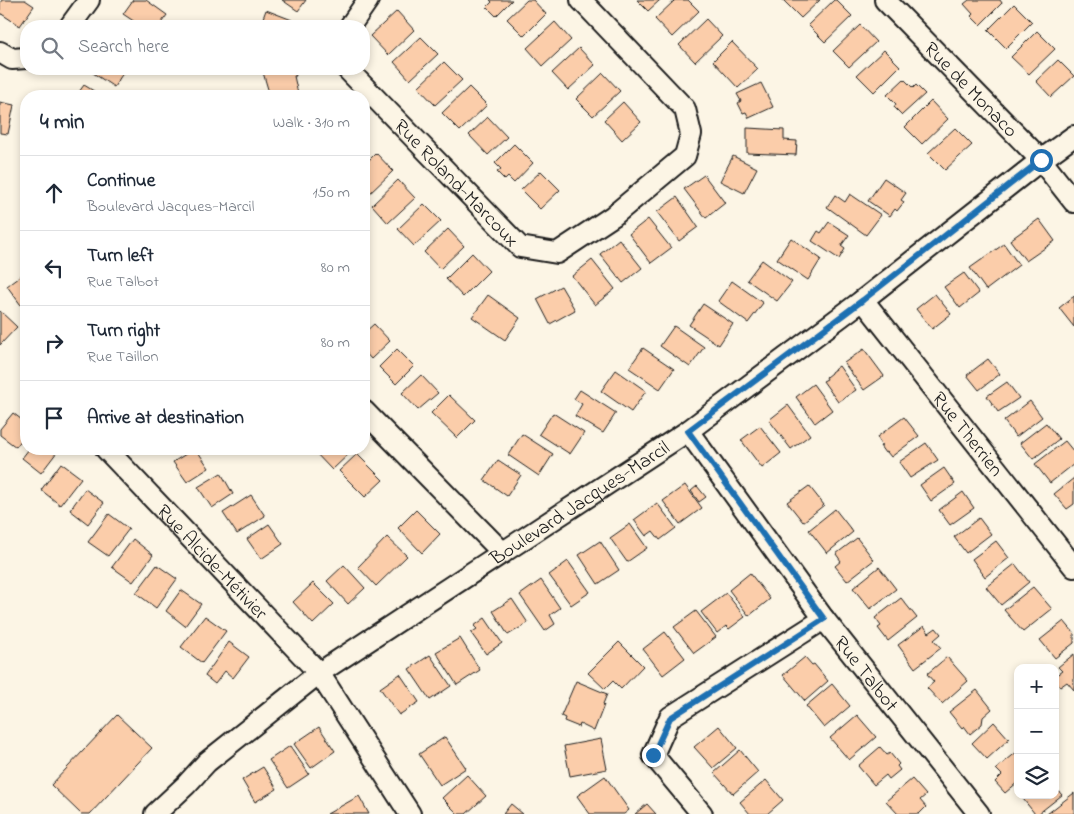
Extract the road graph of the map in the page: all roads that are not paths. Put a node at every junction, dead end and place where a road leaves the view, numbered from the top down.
1 (89, 0) edge
2 (368, 0) edge
3 (580, 0) edge
4 (885, 0) edge
5 (74, 20) edge
6 (354, 20) edge
7 (0, 52) edge
8 (20, 58) edge
9 (353, 75) edge
10 (367, 90) edge
11 (370, 93) edge
12 (1074, 136) edge
13 (1041, 160) junction
14 (1074, 202) edge
15 (863, 300) junction
16 (370, 417) edge
17 (688, 431) junction
18 (112, 455) edge
19 (504, 553) junction
20 (1074, 568) edge
21 (824, 619) junction
22 (319, 673) junction
23 (155, 814) edge
24 (410, 814) edge
25 (702, 814) edge
26 (979, 814) edge

1 - 5 street
2 - 6 street
3 - 11 street, Rue Roland-Marcoux
4 - 13 street, Rue de Monaco
7 - 8 street
9 - 10 street, Rue Roland-Marcoux
12 - 13 street, Boulevard Jacques-Marcil
13 - 14 street, Rue de Monaco
13 - 15 street, Boulevard Jacques-Marcil
15 - 17 street, Boulevard Jacques-Marcil
15 - 20 street, Rue Therrien
16 - 19 street
17 - 19 street, Boulevard Jacques-Marcil
17 - 21 street, Rue Talbot
18 - 22 street, Rue Alcide-Métivier
19 - 22 street, Boulevard Jacques-Marcil
21 - 25 street
21 - 26 street, Rue Talbot
22 - 23 street, Boulevard Jacques-Marcil
22 - 24 street, Rue Alcide-Métivier

